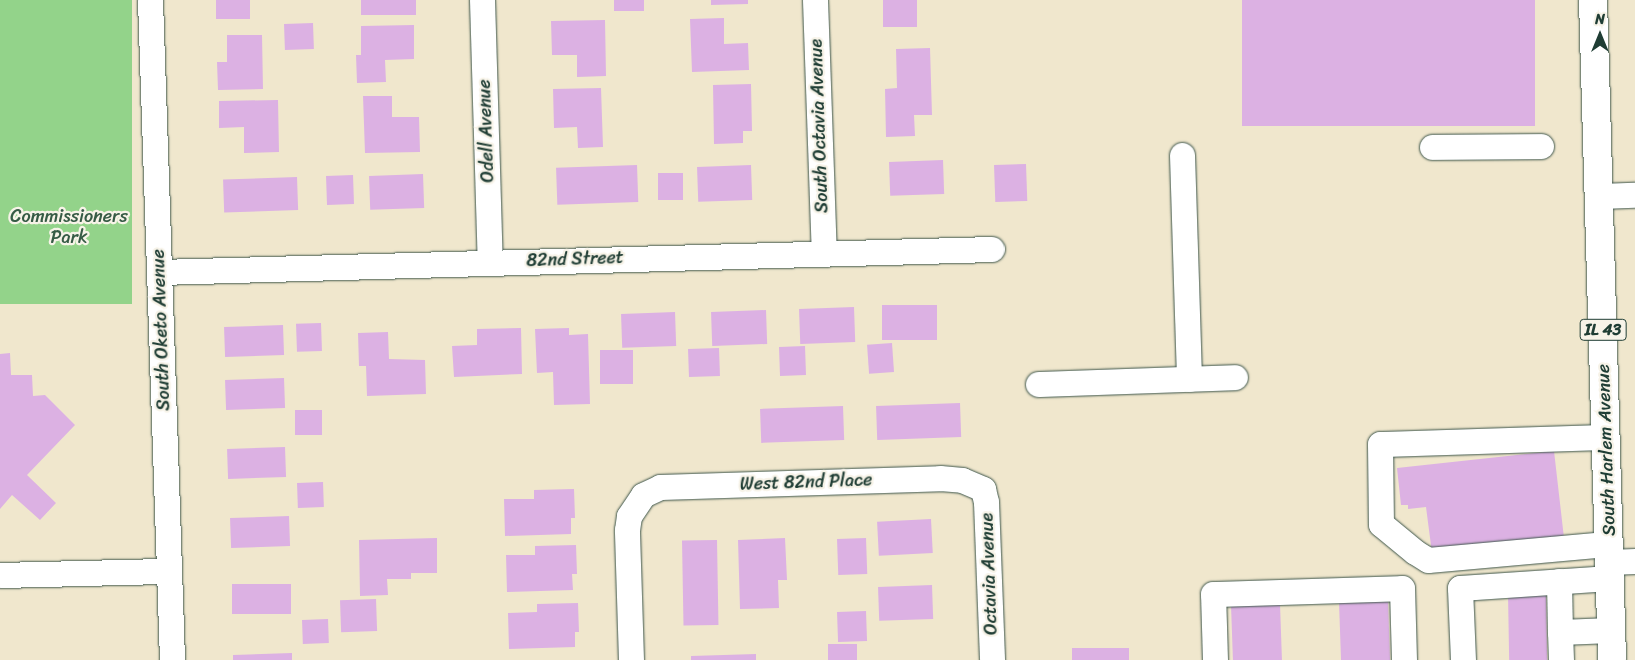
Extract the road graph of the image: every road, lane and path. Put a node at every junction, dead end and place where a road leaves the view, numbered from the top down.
1 (150, 0) edge
2 (482, 0) edge
3 (815, 0) edge
4 (1593, 0) edge
5 (1541, 146) dead end
6 (1432, 147) dead end
7 (1182, 155) dead end
8 (1635, 195) edge
9 (1599, 196) junction
10 (992, 250) dead end
11 (824, 252) junction
12 (490, 262) junction
13 (159, 272) junction
14 (1235, 378) dead end
15 (1189, 379) junction
16 (1038, 384) dead end
17 (1606, 437) junction
18 (983, 489) joint
19 (1460, 557) junction
20 (1616, 561) edge
21 (169, 571) junction
22 (0, 575) edge
23 (1559, 582) junction
24 (1460, 588) junction
25 (1611, 630) junction
26 (1560, 632) junction
27 (172, 660) edge
28 (631, 660) edge
29 (992, 660) edge
30 (1215, 660) edge
31 (1404, 660) edge
32 (1463, 660) edge
33 (1561, 660) edge
34 (1612, 660) edge

1 - 13 street, South Oketo Avenue
2 - 12 street, Odell Avenue
3 - 11 street, South Octavia Avenue
4 - 9 main road, South Harlem Avenue / IL 43
5 - 6 street
7 - 15 street
8 - 9 street
9 - 17 main road, South Harlem Avenue / IL 43
10 - 11 street, 82nd Street
11 - 12 street, 82nd Street
12 - 13 street, 82nd Street
13 - 21 street, South Oketo Avenue
14 - 15 street
15 - 16 street
17 - 19 street
17 - 20 main road, South Harlem Avenue / IL 43
18 - 28 street, West 82nd Place
18 - 29 street, Octavia Avenue
19 - 20 street
19 - 24 street
20 - 23 street
20 - 25 main road, South Harlem Avenue / IL 43
21 - 22 street
21 - 27 street, South Oketo Avenue
23 - 24 street
23 - 26 street
24 - 32 street
25 - 26 street
25 - 34 main road, South Harlem Avenue / IL 43
26 - 33 street
30 - 31 street

